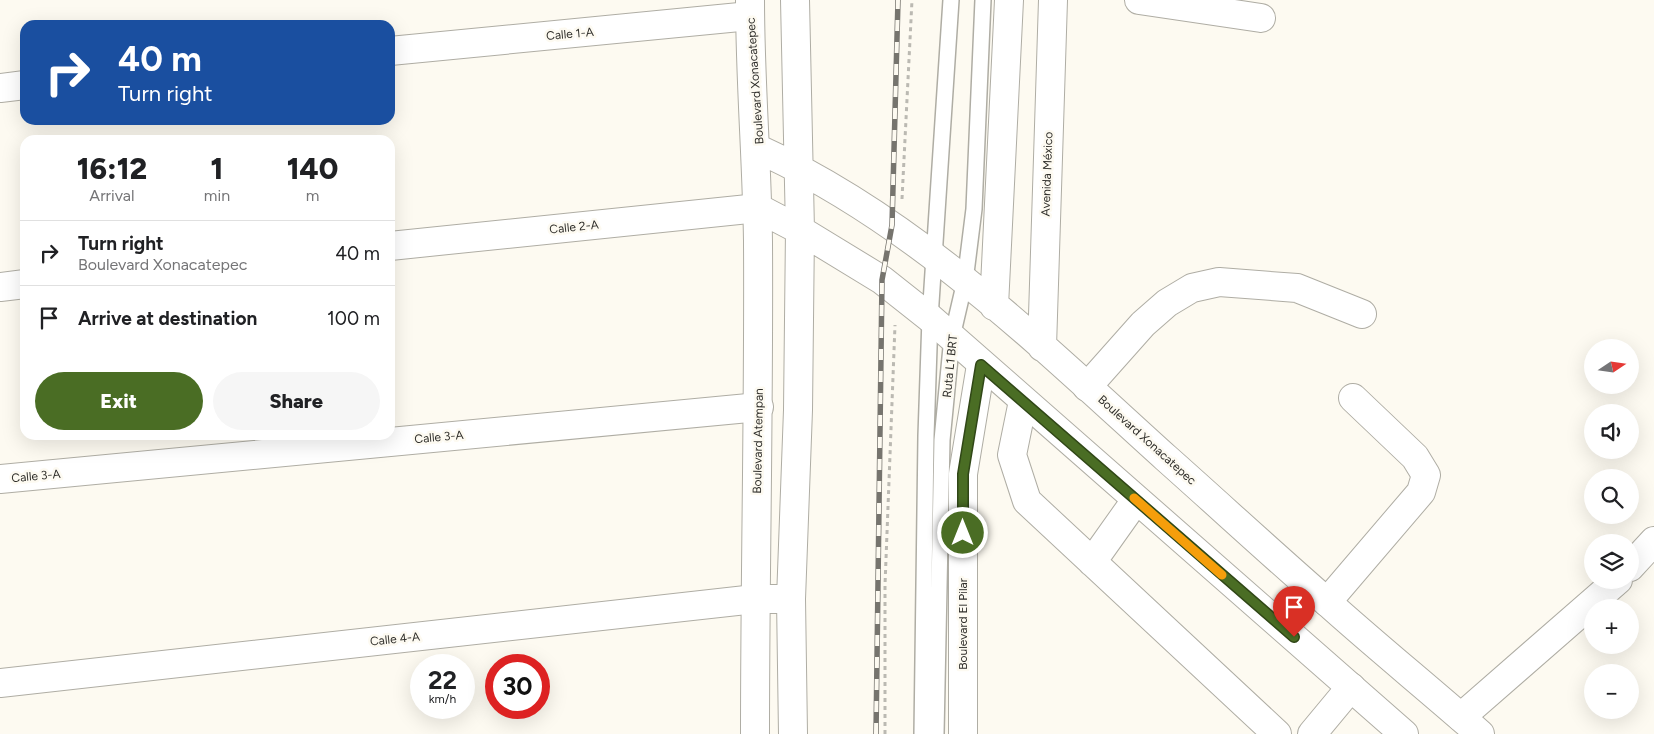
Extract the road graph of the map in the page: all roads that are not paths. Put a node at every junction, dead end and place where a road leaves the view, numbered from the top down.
1 (795, 0) edge
2 (951, 0) edge
3 (983, 0) edge
4 (1009, 0) edge
5 (1053, 0) edge
6 (1139, 0) edge
7 (750, 8) edge
8 (1261, 18) dead end
9 (395, 50) edge
10 (20, 86) edge
11 (0, 88) edge
12 (756, 148) junction
13 (798, 167) junction
14 (758, 208) junction
15 (800, 230) junction
16 (395, 245) edge
17 (936, 258) junction
18 (965, 282) junction
19 (20, 285) edge
20 (0, 287) edge
21 (994, 306) junction
22 (1362, 314) dead end
23 (930, 318) junction
24 (952, 337) junction
25 (1042, 347) junction
26 (981, 365) junction
27 (1088, 387) junction
28 (1353, 398) dead end
29 (1023, 401) junction
30 (759, 407) junction
31 (0, 479) edge
32 (1136, 500) junction
33 (1654, 541) edge
34 (1639, 557) edge
35 (1092, 562) junction
36 (1609, 589) edge
37 (755, 599) junction
38 (791, 599) junction
39 (1326, 602) junction
40 (0, 683) edge
41 (1351, 687) junction
42 (1470, 726) edge
43 (755, 734) edge
44 (793, 734) edge
45 (922, 734) edge
46 (936, 734) edge
47 (963, 734) edge
48 (1277, 734) edge
49 (1312, 734) edge
50 (1404, 734) edge

1 - 13 street
2 - 17 lane, Ruta L1 BRT
3 - 18 lane, Ruta L1 BRT
4 - 21 street
5 - 25 street, Avenida México
6 - 8 street
7 - 9 street, Calle 1-A
7 - 12 street, Boulevard Xonacatepec
10 - 11 street
12 - 13 street, Boulevard Xonacatepec
12 - 14 street, Boulevard Atempan
13 - 15 street
13 - 17 street, Boulevard Xonacatepec
14 - 15 street
14 - 16 street, Calle 2-A
14 - 30 street, Boulevard Atempan
15 - 23 street
15 - 38 street
17 - 18 street, Boulevard Xonacatepec
17 - 23 lane, Ruta L1 BRT
18 - 21 street, Boulevard Xonacatepec
18 - 24 lane, Ruta L1 BRT
19 - 20 street
21 - 25 street, Boulevard Xonacatepec
22 - 27 street
23 - 24 street
23 - 45 lane, Ruta L1 BRT
24 - 26 street
24 - 46 lane, Ruta L1 BRT
25 - 27 street, Boulevard Xonacatepec
26 - 29 street
26 - 47 street, Boulevard El Pilar
27 - 39 street, Boulevard Xonacatepec
28 - 39 street
29 - 32 street
29 - 35 street
30 - 31 street, Calle 3-A
30 - 37 street, Boulevard Atempan
32 - 35 street
32 - 41 street
33 - 34 street
35 - 48 street
36 - 42 street
37 - 38 street, Calle 4-A
37 - 40 street, Calle 4-A
37 - 43 street, Boulevard Atempan
38 - 44 street
39 - 42 street, Boulevard Xonacatepec
41 - 49 street
41 - 50 street

